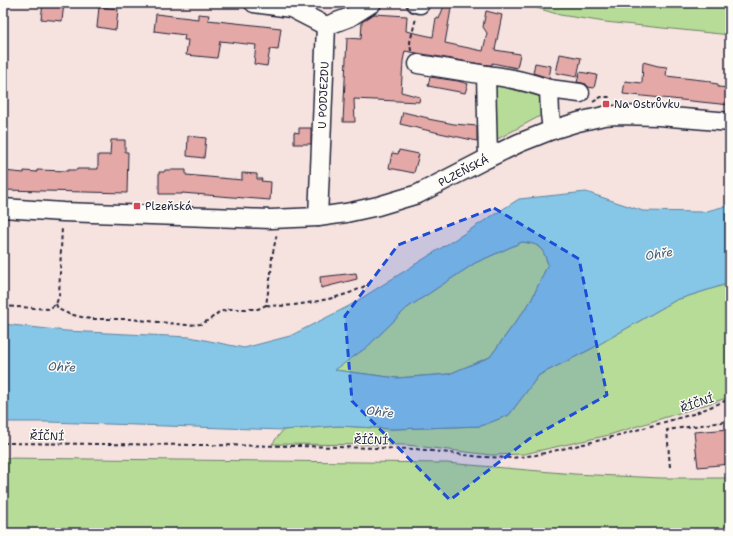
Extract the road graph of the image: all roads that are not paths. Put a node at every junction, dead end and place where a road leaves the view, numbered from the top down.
1 (254, 3) edge
2 (372, 3) edge
3 (326, 26) junction
4 (418, 64) road end
5 (486, 75) junction
6 (550, 89) junction
7 (580, 93) dead end
8 (730, 122) edge
9 (552, 130) junction
10 (488, 158) junction
11 (3, 208) edge
12 (318, 217) junction

1 - 3 street
2 - 3 street
3 - 12 street, U PODJEZDU
4 - 5 street
5 - 6 street
5 - 10 street
6 - 7 street
6 - 9 street
8 - 9 street, PLZEŇSKÁ
9 - 10 street, PLZEŇSKÁ
10 - 12 street, PLZEŇSKÁ
11 - 12 street, PLZEŇSKÁ

